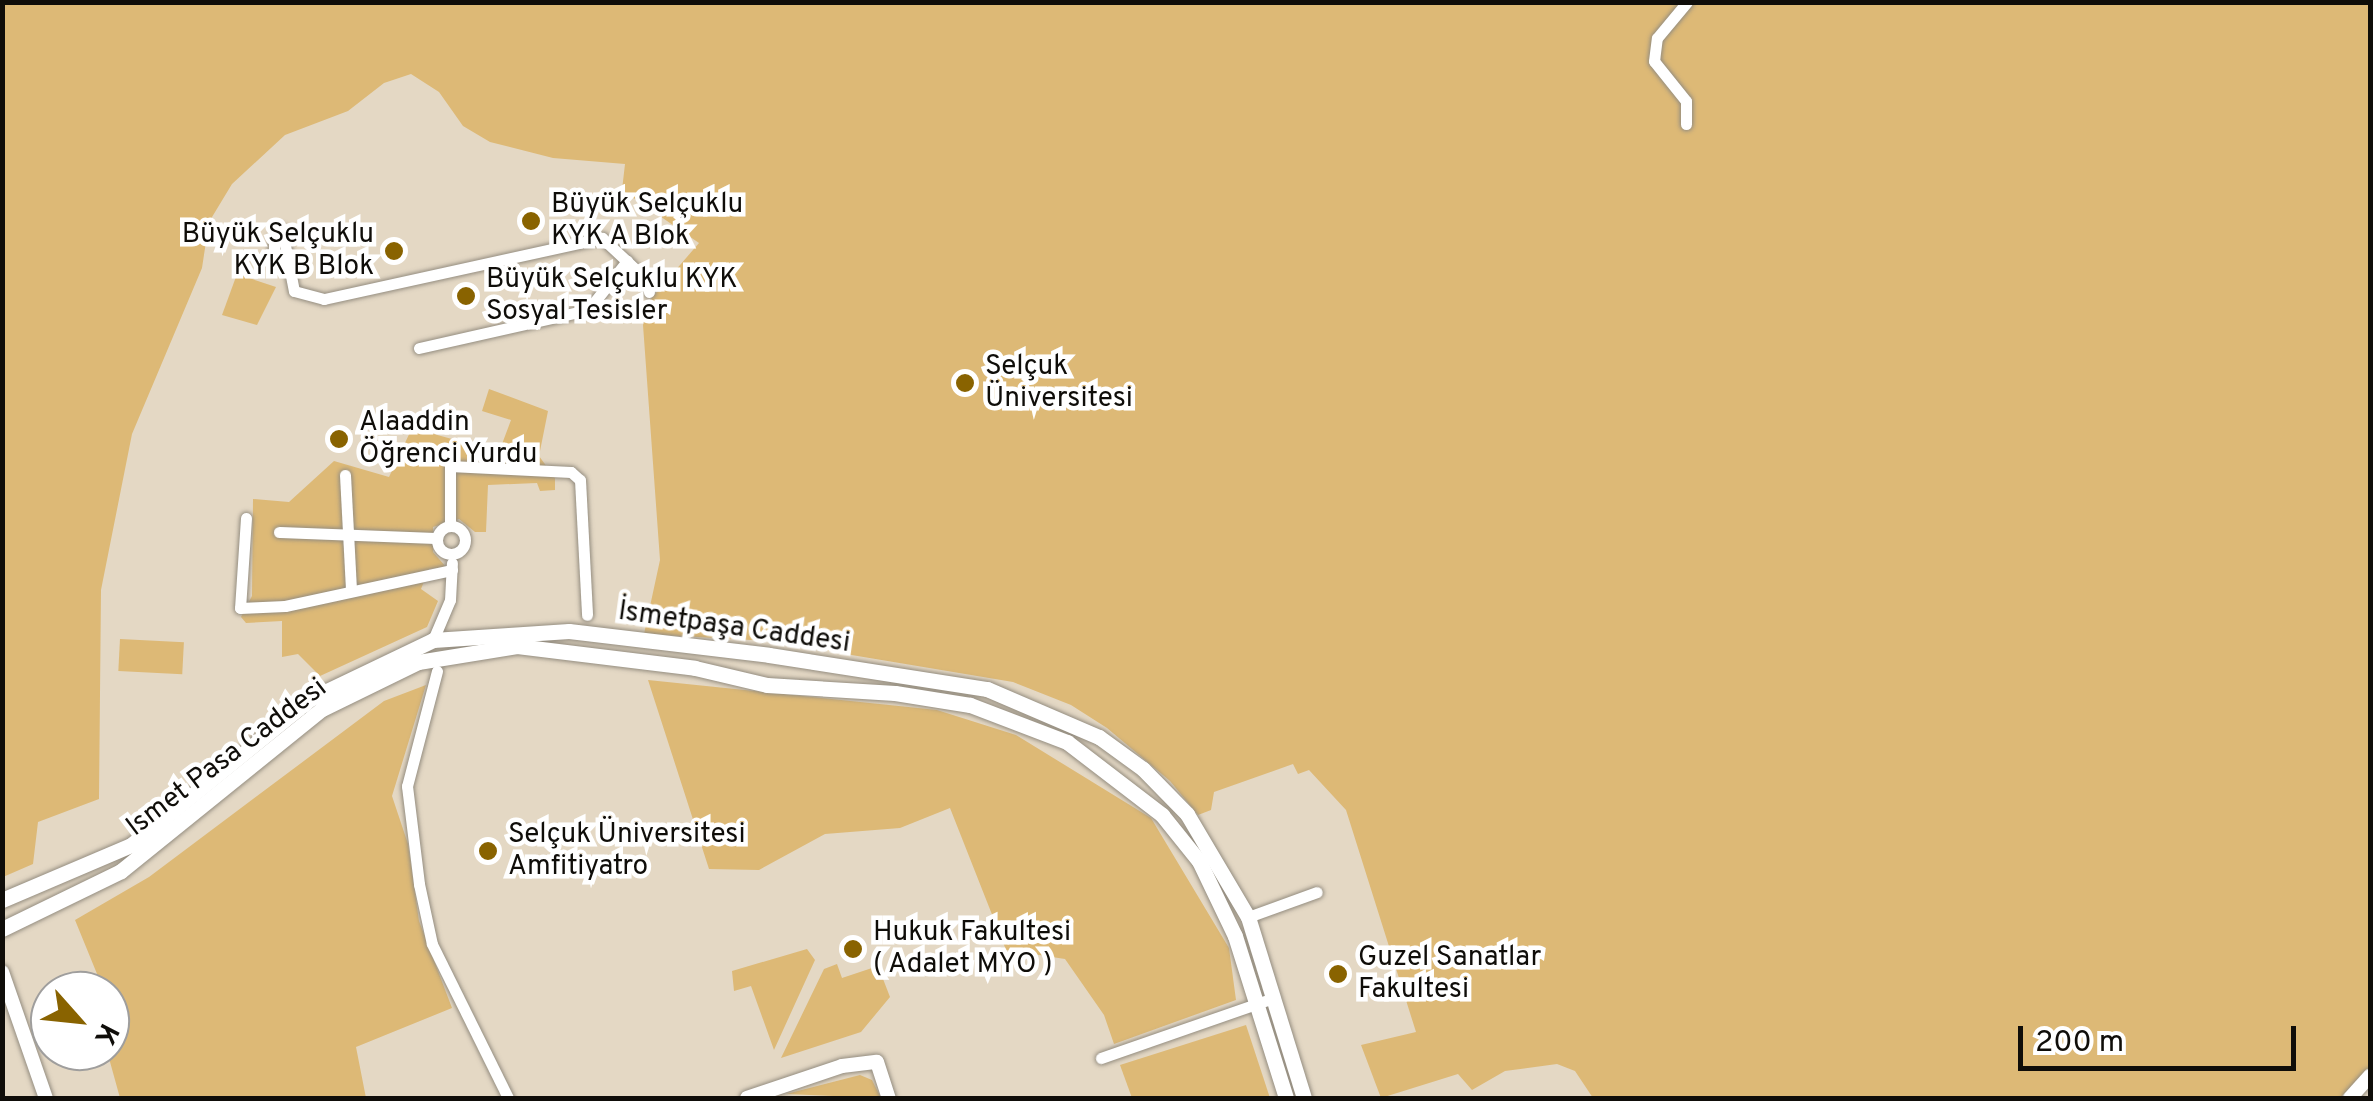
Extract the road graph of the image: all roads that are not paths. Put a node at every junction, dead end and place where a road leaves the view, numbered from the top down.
1 (1687, 2) edge
2 (1686, 124) dead end
3 (627, 261) junction
4 (285, 264) dead end
5 (649, 292) dead end
6 (419, 348) dead end
7 (345, 475) dead end
8 (246, 518) dead end
9 (450, 526) junction
10 (279, 532) dead end
11 (350, 532) junction
12 (436, 538) junction
13 (452, 554) junction
14 (452, 570) junction
15 (351, 592) junction
16 (587, 615) dead end
17 (433, 640) junction
18 (633, 642) junction
19 (772, 656) junction
20 (624, 660) junction
21 (437, 671) dead end
22 (767, 684) junction
23 (1317, 892) dead end
24 (2, 900) edge
25 (1248, 917) junction
26 (2, 929) edge
27 (2, 972) edge
28 (1273, 998) junction
29 (1257, 1008) junction
30 (1101, 1058) dead end
31 (2370, 1076) edge
32 (46, 1098) edge
33 (508, 1098) edge
34 (746, 1098) edge
35 (889, 1098) edge
36 (1286, 1098) edge
37 (1304, 1098) edge
38 (2350, 1098) edge

1 - 2 street
3 - 4 street
3 - 5 street
3 - 6 street
7 - 11 street
8 - 15 street
9 - 12 street
9 - 13 street
9 - 16 street
10 - 11 street
11 - 12 street
11 - 15 street
12 - 13 street
13 - 14 street
14 - 15 street
14 - 17 street
17 - 18 main road, İsmetpaşa Caddesi
17 - 24 main road, İsmetpaşa Caddesi
18 - 19 main road, İsmetpaşa Caddesi
18 - 20 street
19 - 22 main road
19 - 22 main road
19 - 25 main road, İsmetpaşa Caddesi
20 - 22 main road, Ismet Pasa Caddesi
20 - 26 main road, Ismet Pasa Caddesi
21 - 33 street
22 - 29 main road, Ismet Pasa Caddesi
23 - 25 street
25 - 28 main road, İsmetpaşa Caddesi
27 - 32 street
28 - 29 street
28 - 37 main road, İsmetpaşa Caddesi
29 - 30 street
29 - 36 main road, Ismet Pasa Caddesi
31 - 38 street
34 - 35 street

